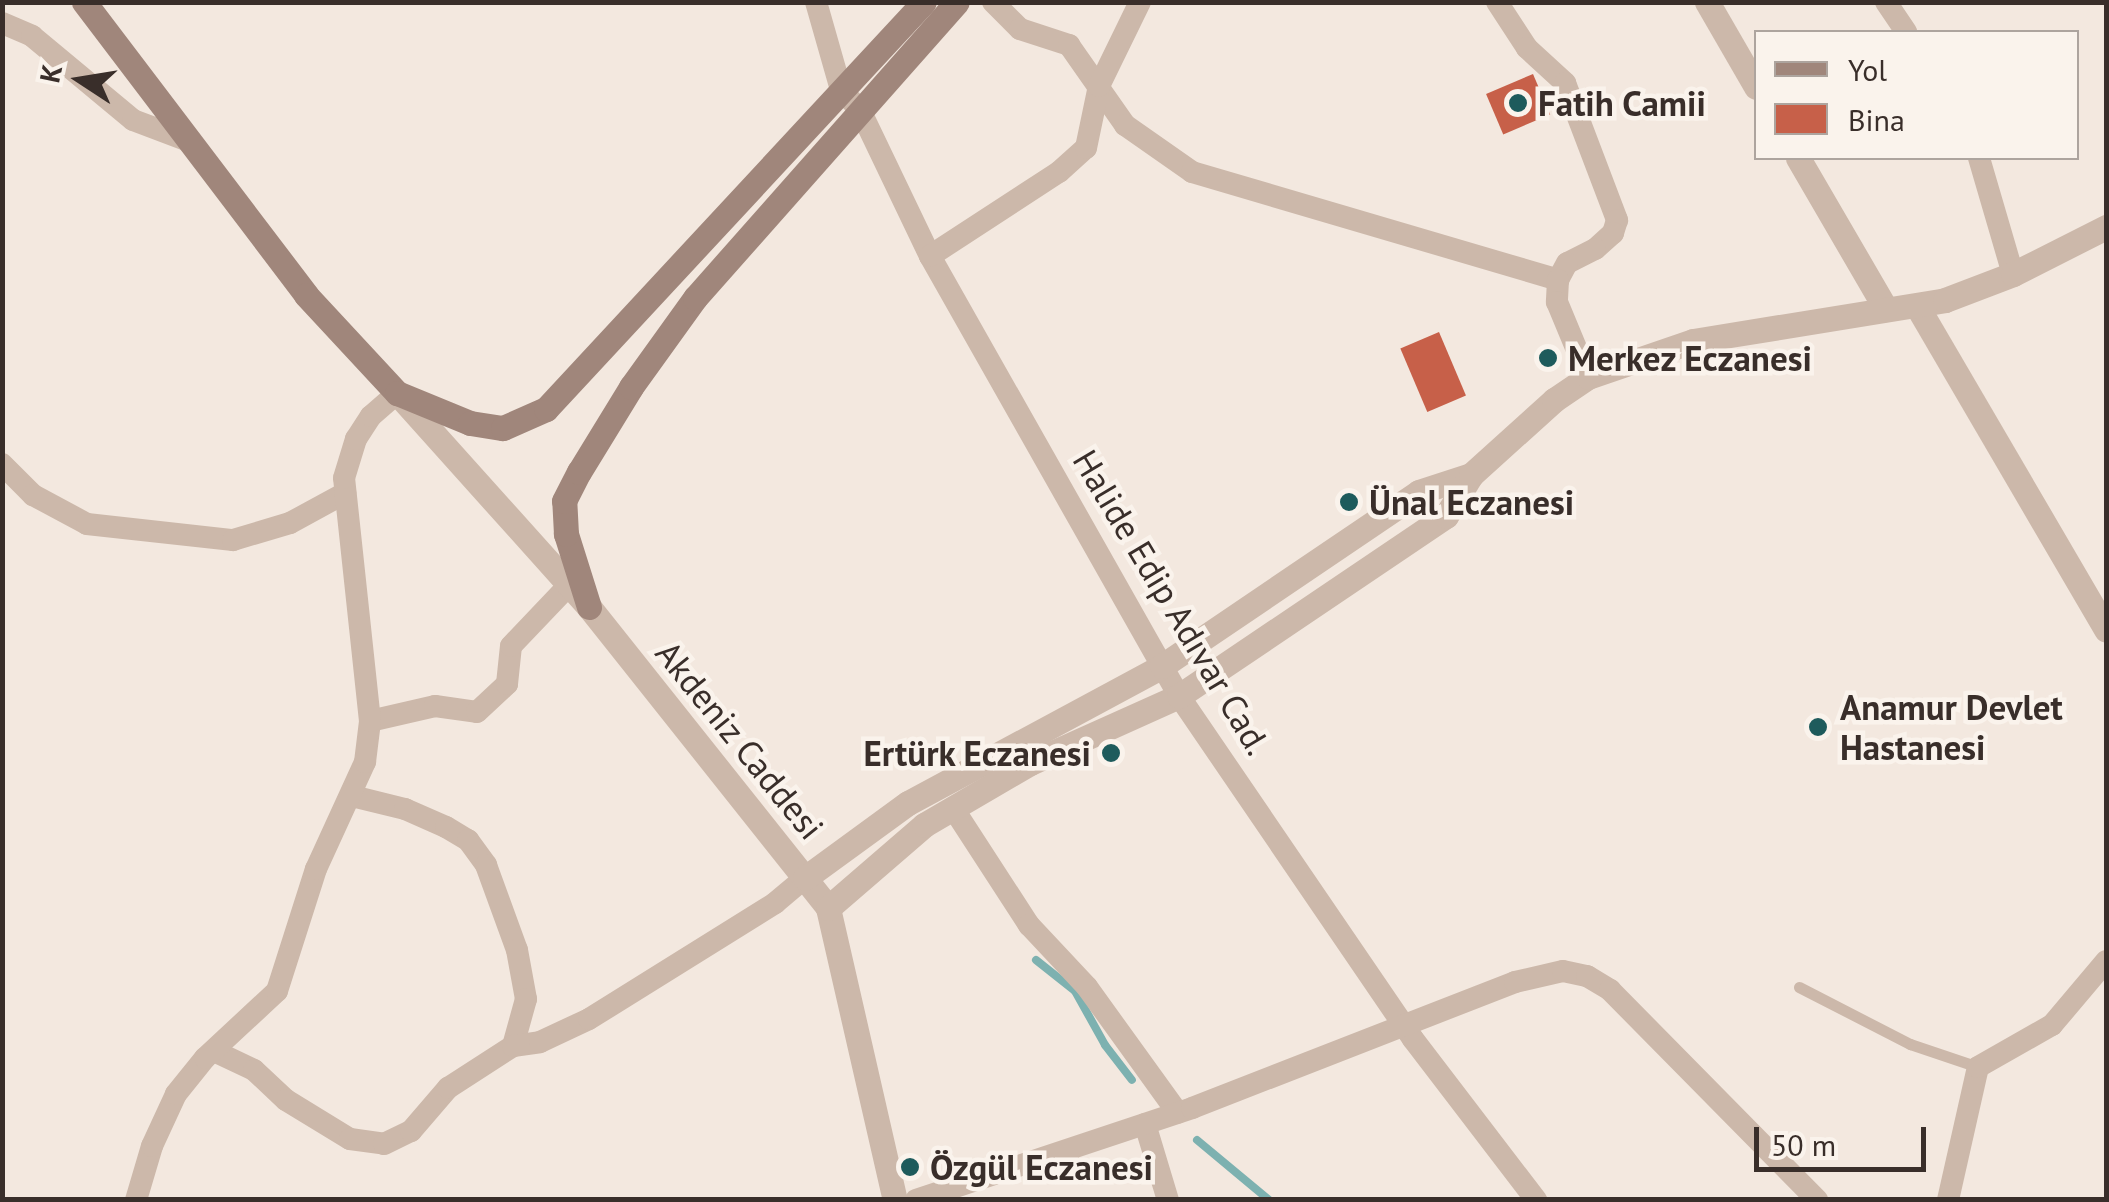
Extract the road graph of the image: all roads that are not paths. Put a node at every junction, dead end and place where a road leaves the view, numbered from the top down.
1 (84, 2) edge
2 (816, 2) edge
3 (924, 2) edge
4 (957, 2) edge
5 (993, 2) edge
6 (1140, 2) edge
7 (1496, 2) edge
8 (1706, 2) edge
9 (1886, 2) edge
10 (2, 22) edge
11 (1905, 30) edge
12 (1754, 84) edge
13 (1100, 86) junction
14 (841, 90) junction
15 (860, 110) junction
16 (188, 140) junction
17 (1799, 160) edge
18 (1981, 160) edge
19 (2106, 227) edge
20 (930, 256) junction
21 (2013, 274) junction
22 (1558, 280) junction
23 (1917, 306) junction
24 (1886, 309) junction
25 (1588, 377) junction
26 (397, 392) junction
27 (2, 464) edge
28 (1471, 475) junction
29 (344, 492) junction
30 (569, 585) junction
31 (589, 608) junction
32 (2106, 630) edge
33 (1162, 666) junction
34 (1179, 696) junction
35 (370, 721) junction
36 (352, 796) junction
37 (952, 808) junction
38 (805, 878) junction
39 (828, 908) junction
40 (2106, 961) edge
41 (1799, 987) dead end
42 (1404, 1026) junction
43 (513, 1046) junction
44 (214, 1051) junction
45 (1978, 1067) junction
46 (1178, 1113) junction
47 (1145, 1124) junction
48 (136, 1200) edge
49 (895, 1200) edge
50 (916, 1200) edge
51 (1168, 1200) edge
52 (1536, 1200) edge
53 (1817, 1200) edge
54 (1948, 1200) edge

1 - 16 main road
2 - 14 street, Halide Edip Adıvar Cad.
3 - 14 main road
4 - 15 main road
5 - 13 street
6 - 13 street
7 - 22 street
8 - 12 street
9 - 11 street
10 - 16 street
13 - 20 street
13 - 22 street
14 - 15 street, Halide Edip Adıvar Cad.
14 - 26 main road
15 - 20 street, Halide Edip Adıvar Cad.
15 - 31 main road
16 - 26 main road
17 - 24 street
18 - 21 street
19 - 21 street
20 - 33 street, Halide Edip Adıvar Cad.
21 - 23 street
22 - 25 street
23 - 24 street
23 - 32 street
24 - 25 street
25 - 28 street
26 - 29 street
26 - 30 street, Akdeniz Caddesi
27 - 29 street
28 - 33 street
28 - 34 street
29 - 35 street
30 - 31 street, Akdeniz Caddesi
30 - 35 street
31 - 38 street, Akdeniz Caddesi
33 - 34 street, Halide Edip Adıvar Cad.
33 - 38 street
34 - 37 street
34 - 42 street, Halide Edip Adıvar Cad.
35 - 36 street
36 - 43 street
36 - 44 street
37 - 39 street
37 - 46 street
38 - 39 street, Akdeniz Caddesi
38 - 43 street
39 - 49 street, Akdeniz Caddesi
40 - 45 street
41 - 45 lane
42 - 46 street
42 - 52 street, Halide Edip Adıvar Cad.
42 - 53 street
43 - 44 street
44 - 48 street
45 - 54 street
46 - 47 street
47 - 50 street
47 - 51 street

